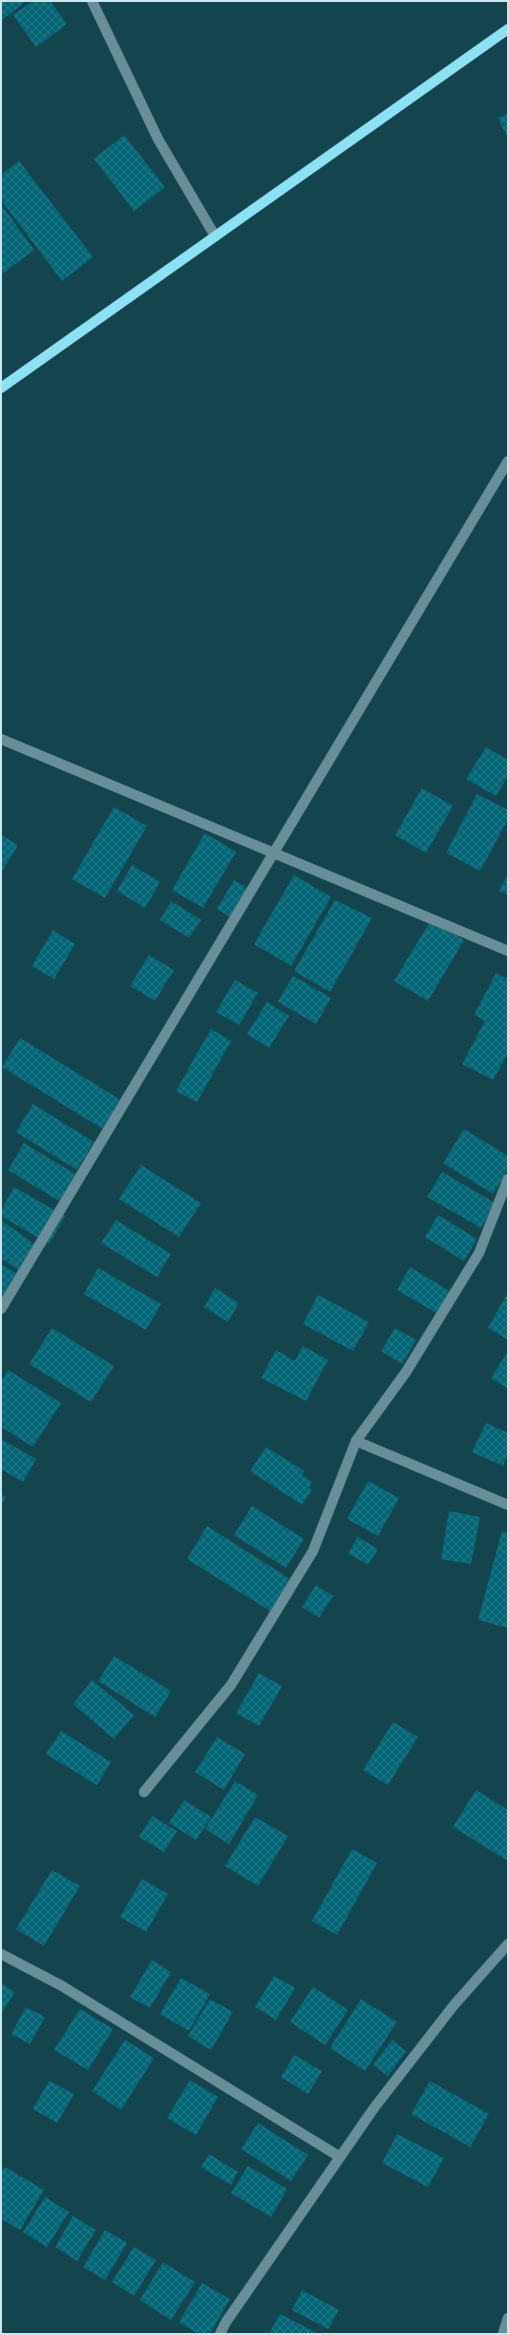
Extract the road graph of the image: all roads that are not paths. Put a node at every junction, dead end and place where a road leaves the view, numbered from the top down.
1 (92, 1) edge
2 (508, 29) edge
3 (215, 236) junction
4 (1, 388) edge
5 (508, 461) edge
6 (1, 739) edge
7 (272, 852) junction
8 (508, 951) edge
9 (508, 1179) edge
10 (1, 1309) edge
11 (356, 1441) junction
12 (508, 1505) edge
13 (144, 1792) dead end
14 (508, 1944) edge
15 (1, 1954) edge
16 (340, 2157) junction
17 (508, 2318) edge
18 (220, 2334) edge
19 (503, 2334) edge

1 - 3 street
2 - 3 main road
3 - 4 main road
5 - 7 street
6 - 7 street
7 - 8 street
7 - 10 street
9 - 11 street
11 - 12 street
11 - 13 street
14 - 16 street
15 - 16 street
16 - 18 street
17 - 19 street

